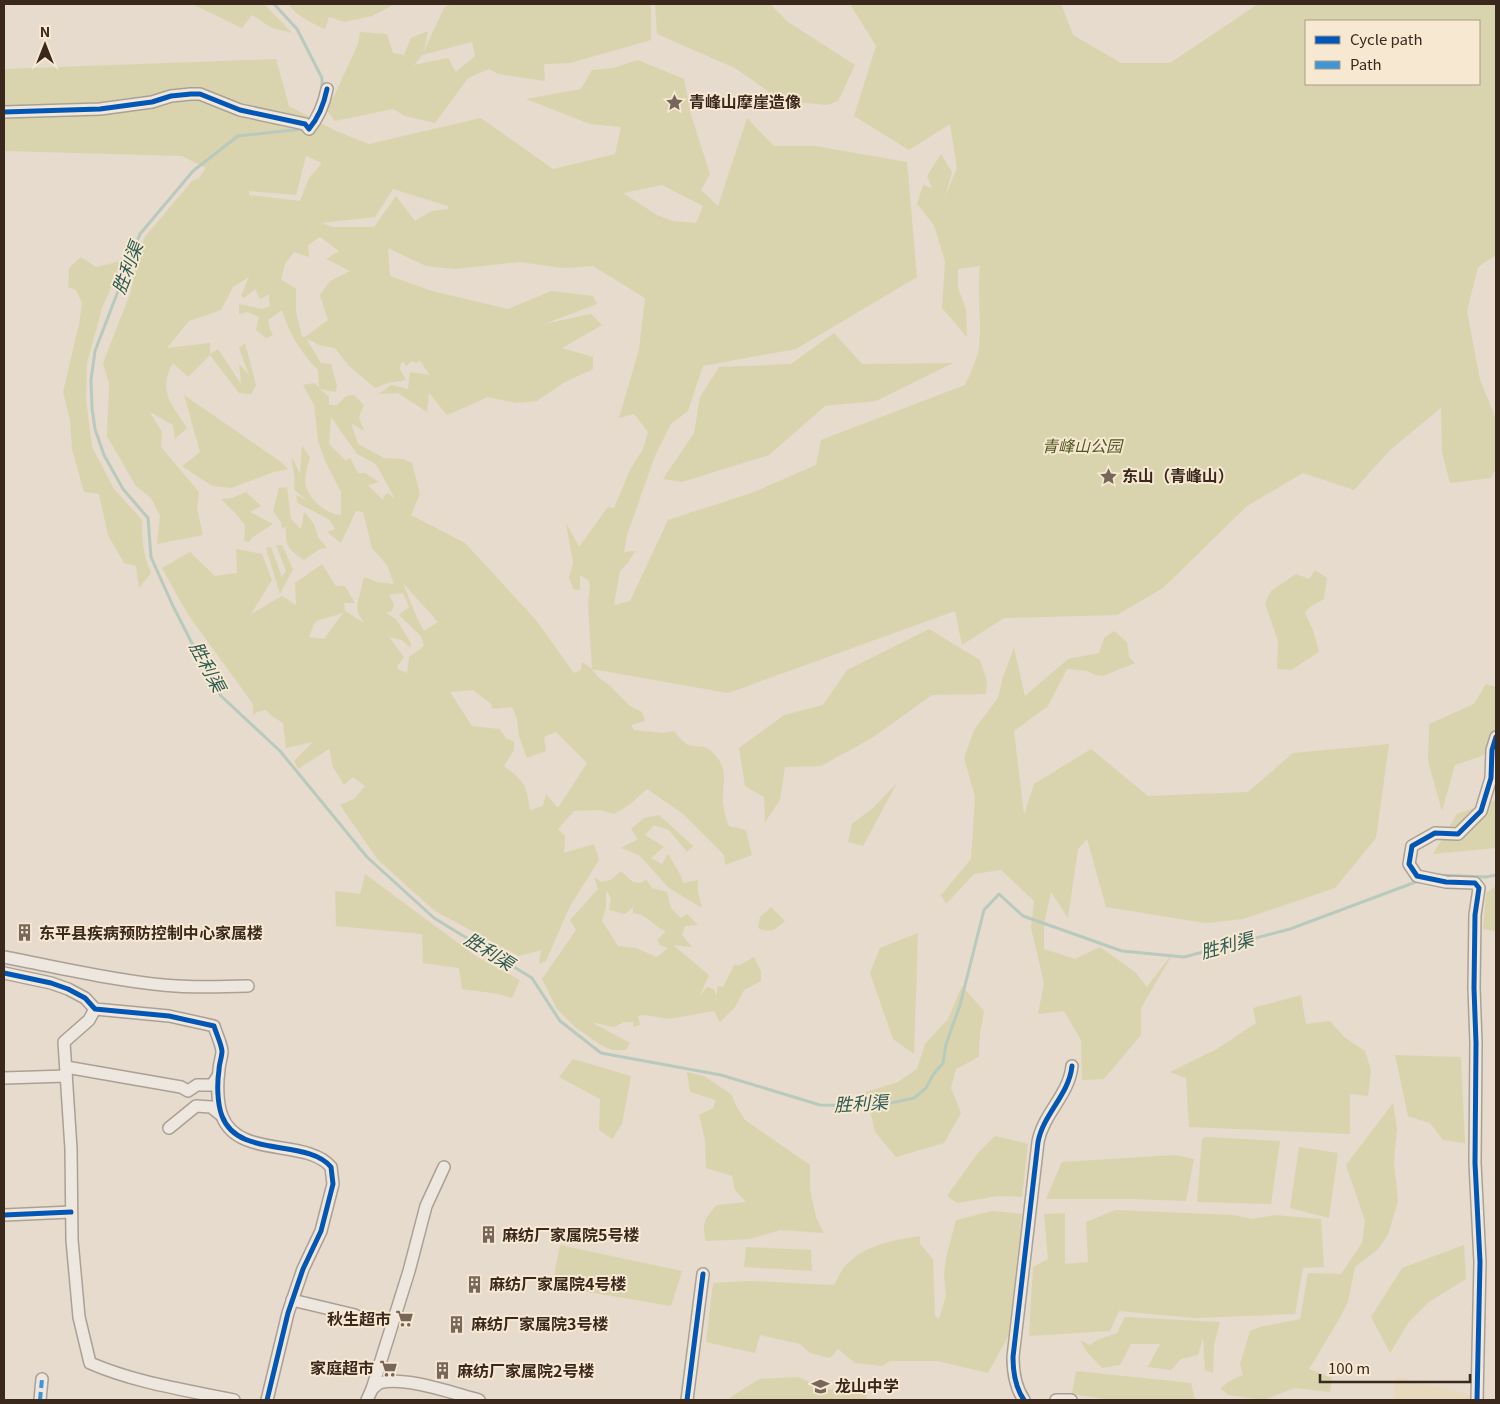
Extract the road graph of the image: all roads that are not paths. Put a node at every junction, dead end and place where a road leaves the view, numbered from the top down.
1 (327, 89) dead end
2 (4, 112) edge
3 (1496, 737) edge
4 (4, 957) edge
5 (4, 973) edge
6 (248, 986) dead end
7 (95, 1009) junction
8 (1072, 1066) dead end
9 (66, 1071) junction
10 (218, 1076) junction
11 (4, 1078) edge
12 (221, 1115) junction
13 (169, 1128) dead end
14 (444, 1166) dead end
15 (71, 1212) junction
16 (4, 1215) edge
17 (703, 1274) dead end
18 (292, 1300) junction
19 (355, 1315) dead end
20 (42, 1379) dead end
21 (372, 1389) junction
22 (40, 1400) edge
23 (234, 1400) edge
24 (267, 1400) edge
25 (367, 1400) edge
26 (479, 1400) edge
27 (687, 1400) edge
28 (1024, 1400) edge
29 (1056, 1400) edge
30 (1071, 1400) edge
31 (1477, 1400) edge

1 - 2 street
3 - 31 street
4 - 6 street
5 - 7 street
7 - 9 street
7 - 10 street
8 - 28 street
9 - 10 street
9 - 11 street
9 - 15 street
10 - 12 street
12 - 13 street
12 - 18 street
14 - 21 street
15 - 16 street
15 - 23 street
17 - 27 street
18 - 19 street
18 - 24 street
20 - 22 street
21 - 25 street
21 - 26 street
29 - 30 street

